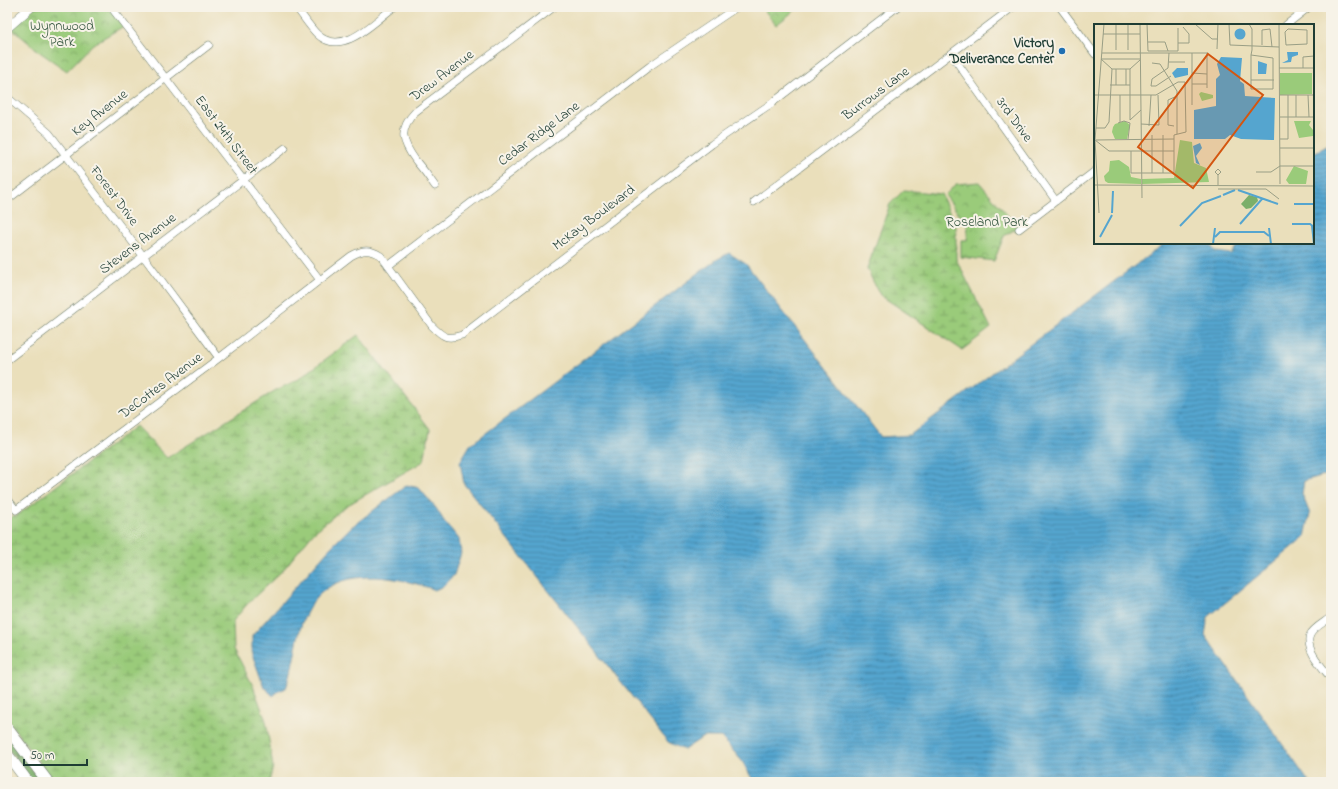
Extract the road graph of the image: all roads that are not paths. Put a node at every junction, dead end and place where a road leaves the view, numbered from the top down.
1 (31, 7) edge
2 (111, 7) edge
3 (296, 7) edge
4 (394, 7) edge
5 (554, 7) edge
6 (737, 7) edge
7 (897, 7) edge
8 (1013, 7) edge
9 (1060, 7) edge
10 (1309, 7) edge
11 (1287, 24) edge
12 (7, 28) edge
13 (209, 45) dead end
14 (1094, 53) edge
15 (951, 54) junction
16 (166, 78) junction
17 (7, 97) edge
18 (285, 148) dead end
19 (67, 155) junction
20 (1094, 172) edge
21 (244, 179) junction
22 (435, 186) dead end
23 (7, 200) edge
24 (1056, 201) junction
25 (754, 202) dead end
26 (1019, 229) dead end
27 (144, 257) junction
28 (388, 266) junction
29 (320, 280) junction
30 (219, 358) junction
31 (7, 360) edge
32 (7, 498) edge
33 (1331, 617) edge
34 (1331, 678) edge
35 (7, 728) edge
36 (7, 754) edge
37 (28, 782) edge
38 (48, 782) edge

1 - 12 street
2 - 16 street, East 24th Street
3 - 4 street
5 - 22 street, Drew Avenue
6 - 28 street, Cedar Ridge Lane
7 - 28 street, McKay Boulevard
8 - 15 street, Burrows Lane
9 - 14 street
10 - 11 street
13 - 16 street, Key Avenue
15 - 24 street, 3rd Drive
15 - 25 street, Burrows Lane
16 - 19 street, Key Avenue
16 - 21 street, East 24th Street
17 - 19 street, Forest Drive
18 - 21 street, Stevens Avenue
19 - 23 street, Key Avenue
19 - 27 street, Forest Drive
20 - 24 street
21 - 27 street, Stevens Avenue
21 - 29 street, East 24th Street
24 - 26 street
27 - 30 street, Forest Drive
27 - 31 street, Stevens Avenue
28 - 29 street, McKay Boulevard
29 - 30 street, DeCottes Avenue
30 - 32 street, DeCottes Avenue
33 - 34 street
35 - 38 main road
36 - 37 main road

